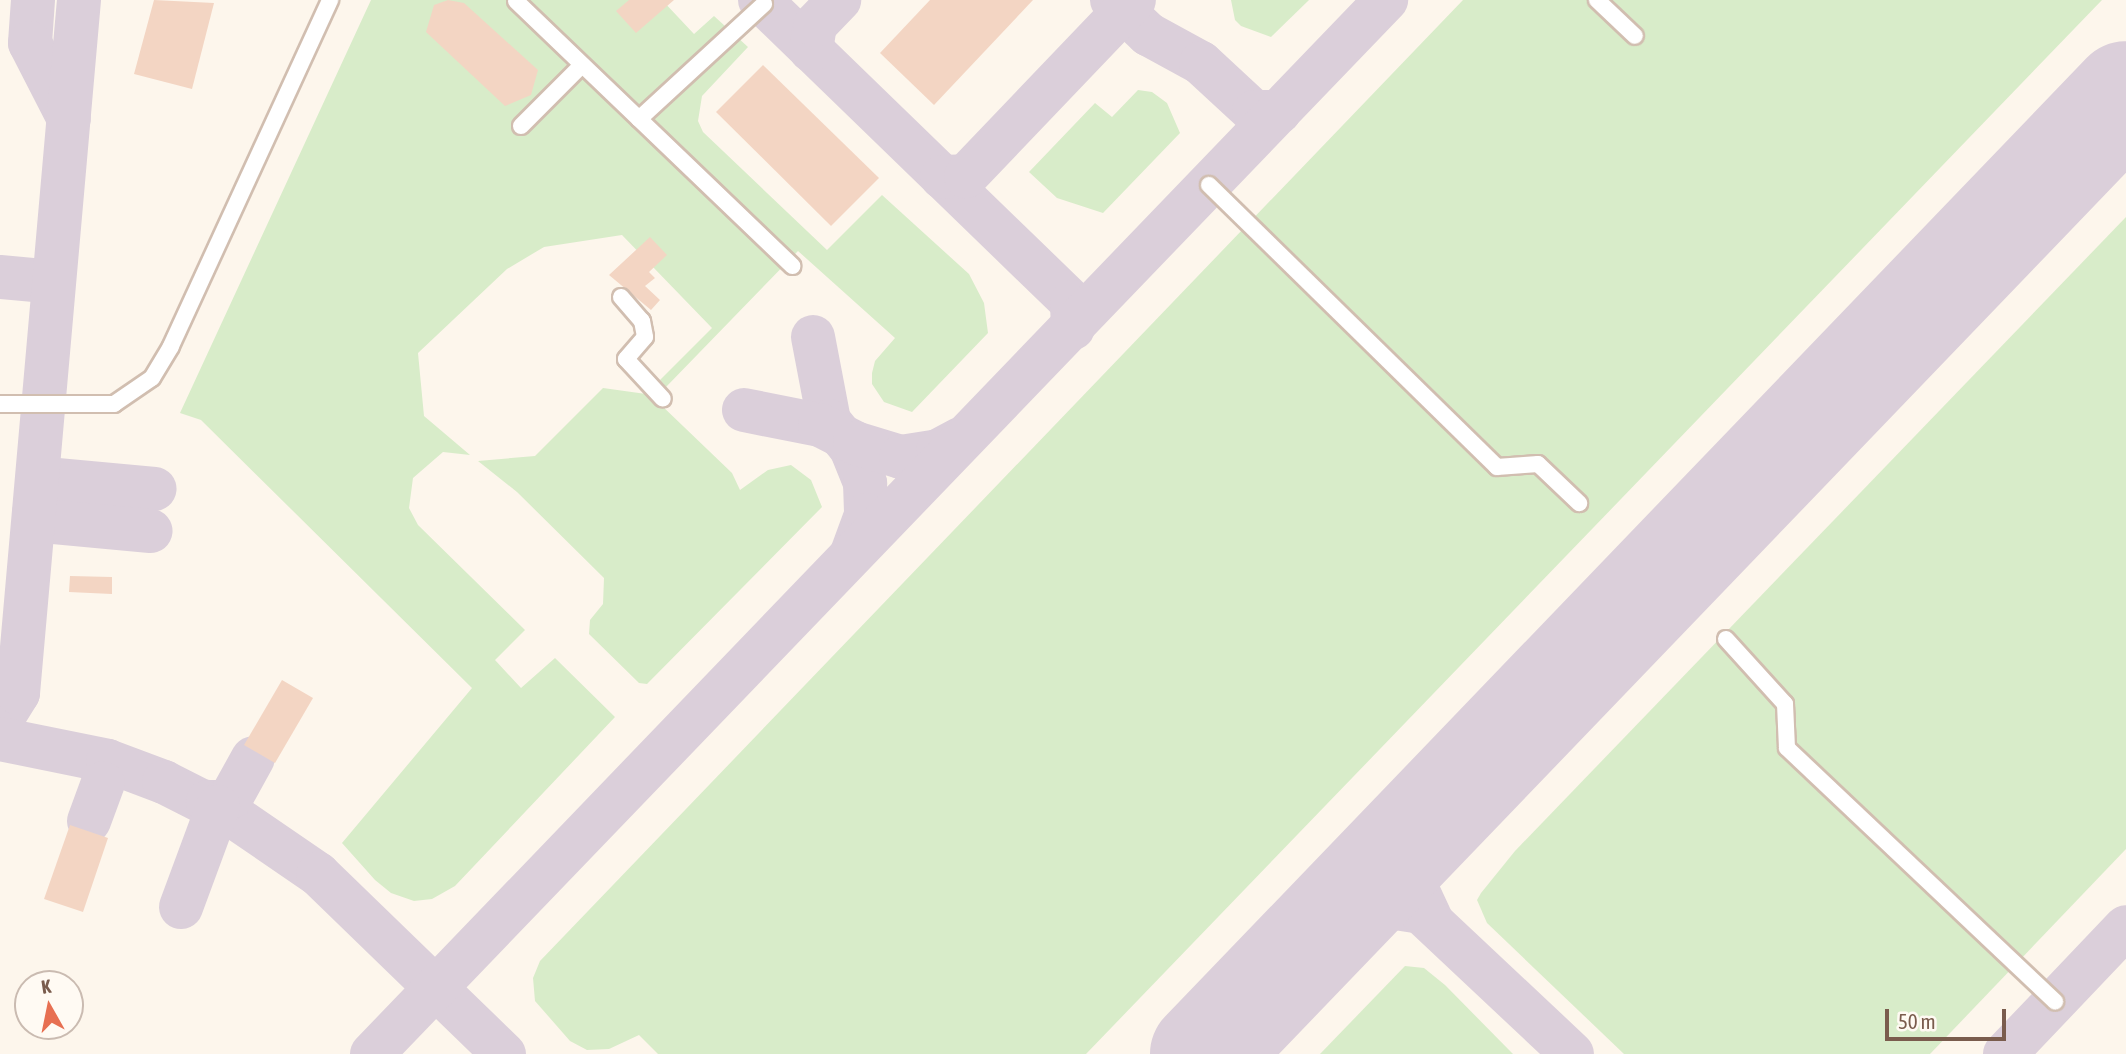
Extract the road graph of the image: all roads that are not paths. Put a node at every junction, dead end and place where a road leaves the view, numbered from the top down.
1 (330, 0) edge
2 (1597, 0) edge
3 (516, 1) edge
4 (764, 4) dead end
5 (1635, 36) dead end
6 (582, 65) junction
7 (639, 118) junction
8 (521, 126) dead end
9 (1209, 185) dead end
10 (792, 266) dead end
11 (621, 297) dead end
12 (663, 399) dead end
13 (0, 404) edge
14 (1579, 503) dead end
15 (1726, 639) dead end
16 (2055, 1001) dead end

1 - 13 lane
2 - 5 lane
3 - 6 lane
4 - 7 lane
6 - 7 lane
6 - 8 lane
7 - 10 lane
9 - 14 lane
11 - 12 lane
15 - 16 lane

